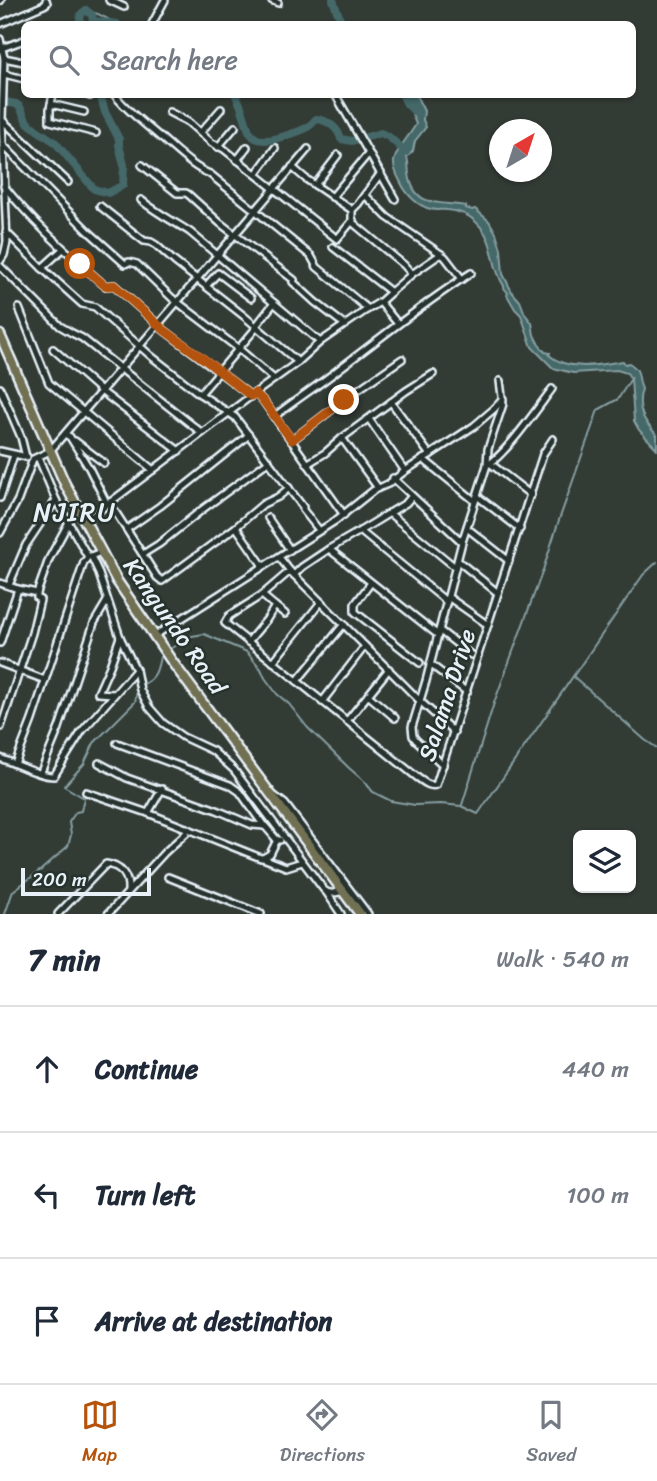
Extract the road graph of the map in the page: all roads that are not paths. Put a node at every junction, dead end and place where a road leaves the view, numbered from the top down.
1 (46, 0) edge
2 (109, 0) edge
3 (165, 0) edge
4 (271, 0) edge
5 (278, 3) dead end
6 (124, 6) dead end
7 (154, 21) edge
8 (0, 24) edge
9 (0, 39) edge
10 (21, 41) edge
11 (2, 48) junction
12 (5, 58) junction
13 (21, 61) edge
14 (4, 74) junction
15 (21, 78) edge
16 (52, 98) edge
17 (117, 98) edge
18 (337, 98) edge
19 (51, 104) junction
20 (221, 109) dead end
21 (84, 112) dead end
22 (169, 112) dead end
23 (2, 114) edge
24 (235, 127) dead end
25 (200, 133) junction
26 (96, 134) dead end
27 (2, 144) edge
28 (218, 147) junction
29 (247, 147) dead end
30 (275, 148) dead end
31 (308, 149) dead end
32 (369, 153) junction
33 (338, 155) dead end
34 (237, 160) junction
35 (142, 165) dead end
36 (292, 167) junction
37 (2, 171) edge
38 (381, 173) junction
39 (256, 174) junction
40 (68, 182) dead end
41 (315, 185) junction
42 (4, 186) junction
43 (274, 189) junction
44 (365, 195) junction
45 (332, 197) junction
46 (2, 198) edge
47 (395, 199) dead end
48 (141, 200) dead end
49 (100, 206) dead end
50 (352, 210) junction
51 (255, 211) junction
52 (353, 220) junction
53 (4, 229) edge
54 (236, 235) junction
55 (333, 247) dead end
56 (63, 248) junction
57 (441, 254) junction
58 (217, 256) junction
59 (0, 264) edge
60 (42, 268) junction
61 (471, 273) dead end
62 (412, 274) junction
63 (462, 279) junction
64 (198, 280) junction
65 (206, 286) junction
66 (391, 292) junction
67 (251, 298) dead end
68 (178, 302) junction
69 (380, 302) junction
70 (274, 303) junction
71 (19, 309) dead end
72 (368, 309) junction
73 (398, 324) junction
74 (158, 325) junction
75 (345, 325) junction
76 (256, 326) junction
77 (0, 335) edge
78 (320, 342) junction
79 (139, 347) junction
80 (53, 349) dead end
81 (239, 349) junction
82 (402, 359) dead end
83 (298, 362) junction
84 (120, 369) junction
85 (219, 371) junction
86 (433, 374) dead end
87 (274, 379) junction
88 (500, 381) dead end
89 (0, 388) edge
90 (552, 389) dead end
91 (101, 391) junction
92 (200, 394) junction
93 (253, 394) junction
94 (503, 399) junction
95 (391, 402) junction
96 (84, 411) junction
97 (229, 412) junction
98 (274, 417) junction
99 (369, 419) junction
100 (202, 433) junction
101 (67, 435) junction
102 (250, 435) junction
103 (342, 438) junction
104 (553, 439) dead end
105 (292, 440) junction
106 (0, 451) edge
107 (50, 451) junction
108 (178, 451) junction
109 (14, 455) junction
110 (429, 455) junction
111 (26, 457) junction
112 (36, 458) junction
113 (423, 459) junction
114 (269, 461) junction
115 (104, 463) dead end
116 (307, 464) junction
117 (489, 464) junction
118 (153, 470) junction
119 (405, 471) junction
120 (393, 478) junction
121 (289, 488) junction
122 (378, 488) junction
123 (531, 495) junction
124 (412, 496) junction
125 (0, 498) edge
126 (476, 498) junction
127 (56, 500) junction
128 (108, 503) junction
129 (389, 513) junction
130 (344, 515) junction
131 (268, 518) dead end
132 (69, 522) junction
133 (84, 522) junction
134 (236, 527) junction
135 (467, 528) junction
136 (127, 529) junction
137 (520, 529) junction
138 (320, 530) junction
139 (360, 531) junction
140 (0, 533) edge
141 (462, 542) junction
142 (329, 549) junction
143 (290, 550) junction
144 (101, 552) junction
145 (143, 554) junction
146 (89, 556) junction
147 (279, 557) junction
148 (509, 561) junction
149 (456, 564) junction
150 (263, 566) junction
151 (111, 570) junction
152 (98, 571) junction
153 (292, 573) junction
154 (117, 581) junction
155 (0, 583) edge
156 (370, 584) junction
157 (9, 586) junction
158 (18, 589) junction
159 (104, 592) junction
160 (37, 593) junction
161 (498, 593) junction
162 (262, 595) junction
163 (447, 599) junction
164 (107, 601) junction
165 (321, 602) junction
166 (275, 606) junction
167 (285, 614) dead end
168 (344, 624) junction
169 (488, 625) junction
170 (439, 633) junction
171 (154, 636) junction
172 (120, 637) junction
173 (0, 642) edge
174 (248, 642) junction
175 (365, 646) junction
176 (471, 655) dead end
177 (273, 662) junction
178 (0, 663) edge
179 (420, 663) dead end
180 (430, 664) junction
181 (389, 669) junction
182 (19, 670) junction
183 (136, 670) junction
184 (45, 680) junction
185 (297, 681) junction
186 (467, 692) junction
187 (114, 694) junction
188 (368, 695) junction
189 (419, 701) junction
190 (323, 702) junction
191 (395, 718) dead end
192 (347, 721) junction
193 (1, 727) edge
194 (454, 732) junction
195 (117, 743) dead end
196 (0, 758) edge
197 (99, 763) dead end
198 (15, 764) junction
199 (443, 765) junction
200 (41, 772) junction
201 (255, 772) junction
202 (240, 779) junction
203 (162, 789) junction
204 (86, 792) dead end
205 (270, 792) junction
206 (148, 813) junction
207 (265, 826) junction
208 (187, 828) junction
209 (285, 839) junction
210 (277, 841) junction
211 (263, 858) junction
212 (302, 862) junction
213 (168, 877) dead end
214 (343, 891) junction
215 (128, 892) junction
216 (327, 893) junction
217 (246, 912) edge
218 (58, 914) edge
219 (108, 914) edge
220 (261, 914) edge
221 (341, 914) edge
222 (360, 914) edge
223 (368, 914) edge

1 - 8 street
2 - 6 street
3 - 7 street
4 - 5 street
9 - 11 street
10 - 11 street
11 - 12 street
12 - 13 street
12 - 14 street
14 - 15 street
14 - 23 street
16 - 19 street
17 - 51 street
18 - 32 street
19 - 21 street
19 - 26 street
20 - 25 street
22 - 25 street
23 - 27 street
23 - 40 street
24 - 28 street
25 - 28 street
27 - 37 street
27 - 68 street
28 - 34 street
29 - 34 street
30 - 39 street
31 - 36 street
32 - 38 street
32 - 45 street
33 - 41 street
34 - 39 street
35 - 54 street
36 - 41 street
36 - 43 street
37 - 42 street
38 - 44 street
38 - 47 street
39 - 43 street
41 - 45 street
42 - 46 street
42 - 56 street
43 - 51 street
43 - 52 street
44 - 50 street
44 - 57 street
45 - 50 street
46 - 53 street
48 - 58 street
49 - 64 street
50 - 52 street
51 - 54 street
51 - 72 street
52 - 62 street
53 - 59 street
53 - 60 street
54 - 58 street
54 - 75 street
55 - 66 street
56 - 60 street
56 - 74 street
57 - 62 street
57 - 63 street
58 - 64 street
58 - 70 street
59 - 84 street
60 - 79 street
61 - 63 street
62 - 66 street
63 - 73 street
64 - 65 street
64 - 68 street
65 - 67 street
65 - 76 street
66 - 69 street
68 - 74 street
68 - 81 street
69 - 72 street
69 - 73 street
70 - 76 street
70 - 78 street
71 - 96 street
72 - 75 street
73 - 98 street
74 - 79 street
74 - 85 street
75 - 78 street
76 - 81 street
76 - 83 street
77 - 107 highway, Kangundo Road
78 - 83 street
79 - 84 street
79 - 92 street
80 - 91 street
81 - 85 street
81 - 87 street
82 - 105 street
83 - 87 street
84 - 91 street
84 - 100 street
85 - 92 street
85 - 93 street
86 - 95 street
87 - 93 street
88 - 94 street
89 - 111 street
90 - 117 street
91 - 96 street
91 - 108 street
92 - 97 street
93 - 97 street
93 - 98 street
94 - 110 street
94 - 117 street
95 - 99 street
95 - 110 street
96 - 101 street
96 - 118 street
97 - 100 street
97 - 102 street
98 - 105 street
99 - 103 street
99 - 119 street
100 - 108 street
101 - 107 street
101 - 115 street
101 - 128 street
102 - 114 street
102 - 136 street
103 - 116 street
103 - 122 street
104 - 123 street, Salama Drive
105 - 116 street
106 - 109 street
107 - 112 street
107 - 133 highway, Kangundo Road
108 - 118 street
109 - 111 street
109 - 125 street
110 - 113 street
111 - 112 street
112 - 127 street
112 - 140 street
113 - 119 street
113 - 126 street
114 - 121 street
114 - 145 street
116 - 130 street
117 - 123 street
117 - 126 street
118 - 128 street
119 - 120 street
120 - 122 street
120 - 124 street
121 - 134 street
121 - 138 street
122 - 130 street
123 - 137 street, Salama Drive
124 - 129 street
124 - 141 street
126 - 135 street
126 - 137 street
127 - 132 street
127 - 157 street
128 - 133 street
128 - 136 street
129 - 139 street
129 - 149 street
130 - 138 street
131 - 143 street
132 - 146 street
132 - 160 street
133 - 144 highway, Kangundo Road
134 - 145 street
134 - 150 street
135 - 141 street
135 - 148 street
136 - 145 street
137 - 148 street, Salama Drive
138 - 143 street
139 - 142 street
139 - 163 street
141 - 149 street
142 - 153 street
142 - 156 street
143 - 147 street
144 - 146 street
144 - 151 highway, Kangundo Road
146 - 152 street
146 - 184 street
147 - 150 street
147 - 153 street
148 - 161 street, Salama Drive
149 - 161 street
149 - 163 street
150 - 171 street
151 - 152 street
151 - 154 highway, Kangundo Road
152 - 159 street
153 - 162 street
153 - 165 street
154 - 159 street
154 - 171 highway, Kangundo Road
155 - 157 street
156 - 170 street
156 - 179 street
157 - 158 street
158 - 160 street
158 - 173 street
159 - 164 street
160 - 182 street
161 - 169 street, Salama Drive
162 - 166 street
162 - 174 street, Salama Drive
163 - 169 street
163 - 170 street
164 - 172 street
164 - 200 street
165 - 168 street
165 - 177 street
166 - 167 street
166 - 174 street
168 - 175 street
168 - 185 street
169 - 186 street, Salama Drive
170 - 176 street
170 - 180 street
171 - 201 highway, Kangundo Road
172 - 183 street
172 - 187 street
174 - 177 street, Salama Drive
175 - 181 street
175 - 190 street
177 - 185 street, Salama Drive
178 - 182 street
180 - 186 street
180 - 189 street
181 - 188 street
181 - 189 street
182 - 184 street
182 - 193 street
183 - 187 street
183 - 202 street
184 - 198 street
185 - 190 street, Salama Drive
186 - 194 street, Salama Drive
187 - 200 street
188 - 191 street
188 - 192 street
189 - 194 street
189 - 199 street
190 - 192 street, Salama Drive
192 - 199 street, Salama Drive
194 - 199 street, Salama Drive
195 - 207 street
196 - 198 street
197 - 203 street
198 - 200 street
201 - 202 street
201 - 205 highway, Kangundo Road
202 - 209 street
203 - 206 street
203 - 207 street
204 - 206 street
205 - 214 highway, Kangundo Road
205 - 223 street
206 - 208 street
207 - 210 street
208 - 211 street
208 - 215 street
209 - 210 street
209 - 212 street
210 - 211 street
211 - 212 street
212 - 216 street
213 - 217 street
214 - 216 street
214 - 222 highway, Kangundo Road
215 - 218 street
215 - 219 street
216 - 221 street
217 - 220 street

